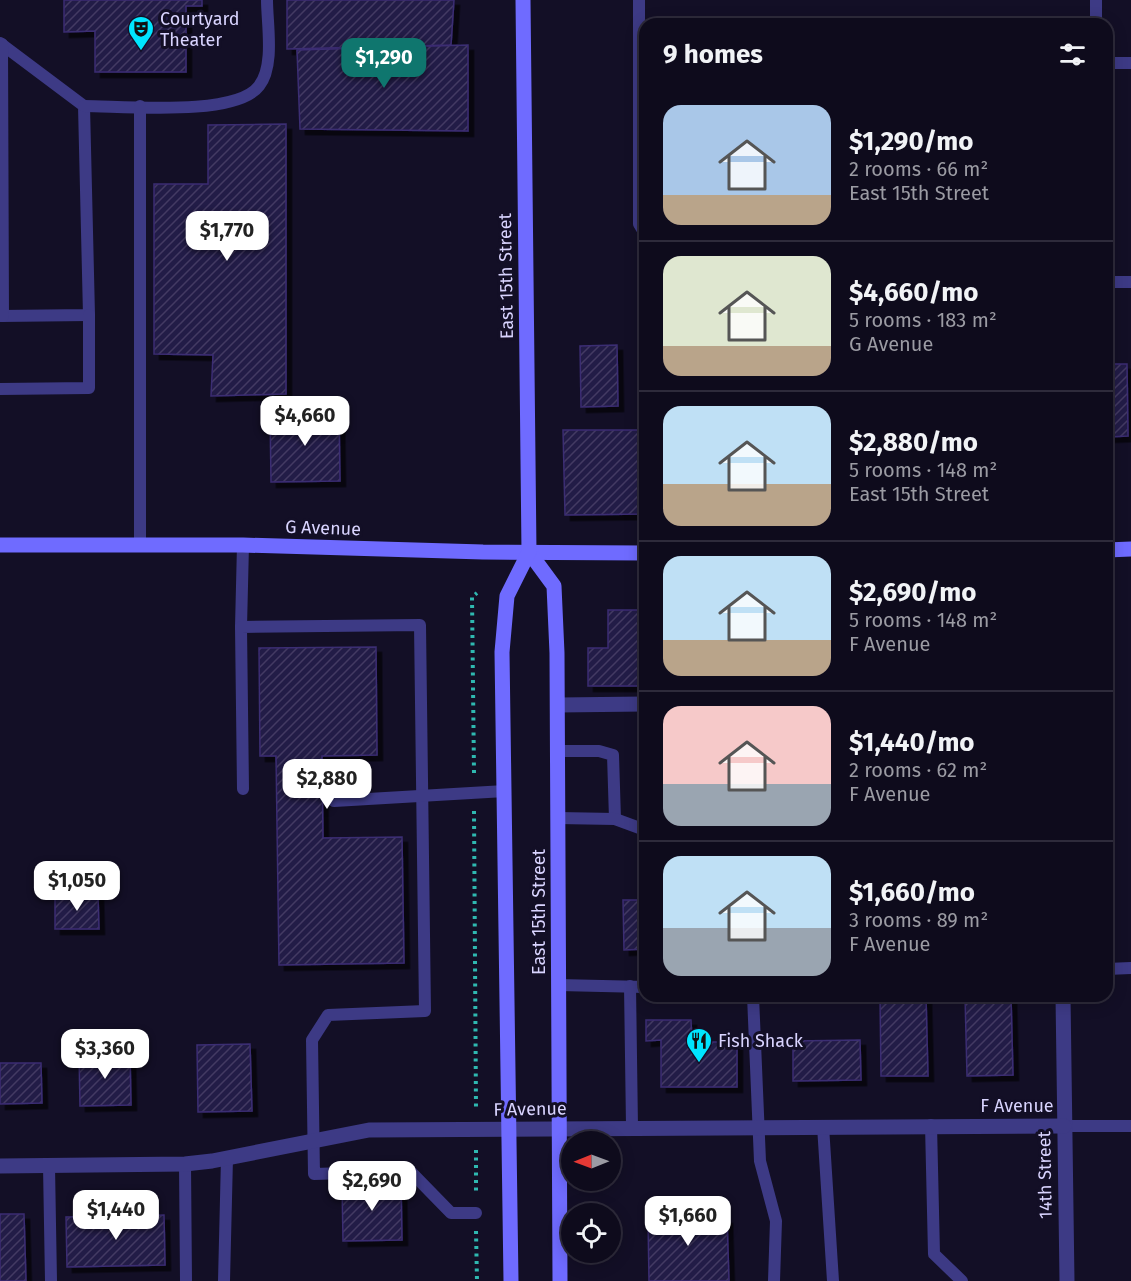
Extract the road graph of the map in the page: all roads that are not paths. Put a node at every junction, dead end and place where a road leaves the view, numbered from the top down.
1 (267, 0) edge
2 (523, 0) edge
3 (639, 0) edge
4 (1096, 0) edge
5 (640, 18) edge
6 (1096, 18) edge
7 (1, 44) edge
8 (1113, 63) edge
9 (1131, 63) edge
10 (84, 106) junction
11 (140, 106) junction
12 (1113, 282) edge
13 (1131, 282) edge
14 (89, 315) junction
15 (1, 316) edge
16 (0, 389) edge
17 (0, 544) edge
18 (243, 545) junction
19 (140, 546) junction
20 (1113, 549) edge
21 (1131, 549) edge
22 (529, 552) junction
23 (639, 553) edge
24 (241, 627) junction
25 (639, 704) edge
26 (558, 705) junction
27 (558, 751) junction
28 (243, 789) dead end
29 (505, 791) junction
30 (422, 798) junction
31 (334, 801) dead end
32 (558, 818) junction
33 (615, 819) junction
34 (639, 828) edge
35 (1131, 968) edge
36 (1113, 969) edge
37 (559, 985) junction
38 (630, 986) junction
39 (639, 987) edge
40 (753, 1002) edge
41 (1063, 1002) edge
42 (931, 1125) junction
43 (760, 1126) junction
44 (824, 1126) junction
45 (1064, 1126) junction
46 (1131, 1126) edge
47 (632, 1127) junction
48 (559, 1128) junction
49 (510, 1129) junction
50 (314, 1141) junction
51 (228, 1158) junction
52 (185, 1164) junction
53 (0, 1166) edge
54 (49, 1166) junction
55 (476, 1213) road end
56 (51, 1281) edge
57 (186, 1281) edge
58 (224, 1281) edge
59 (511, 1281) edge
60 (560, 1281) edge
61 (774, 1281) edge
62 (833, 1281) edge
63 (962, 1281) edge
64 (1067, 1281) edge

1 - 11 lane
2 - 22 main road, East 15th Street
3 - 5 lane
4 - 6 lane
7 - 10 lane
7 - 15 lane
8 - 9 lane
10 - 11 lane
10 - 14 lane
11 - 19 lane
12 - 13 lane
14 - 15 lane
14 - 16 lane
17 - 19 main road, G Avenue
18 - 19 main road, G Avenue
18 - 22 main road, G Avenue
18 - 24 lane
20 - 21 main road
22 - 23 main road, G Avenue
22 - 26 main road, East 15th Street
22 - 29 main road, East 15th Street
24 - 28 lane
24 - 30 lane
25 - 26 street
26 - 27 main road, East 15th Street
27 - 32 main road, East 15th Street
27 - 33 lane
29 - 30 lane
29 - 49 main road, East 15th Street
30 - 31 lane
30 - 50 lane
32 - 33 lane
32 - 37 main road, East 15th Street
33 - 34 lane
35 - 36 lane
37 - 38 lane
37 - 48 main road, East 15th Street
38 - 39 lane
38 - 47 lane
40 - 43 lane
41 - 45 street, 14th Street
42 - 44 street, F Avenue
42 - 45 street, F Avenue
42 - 63 lane
43 - 44 street, F Avenue
43 - 47 street, F Avenue
43 - 61 lane
44 - 62 lane
45 - 46 lane
45 - 64 street, 14th Street
47 - 48 street, F Avenue
48 - 49 street, F Avenue
48 - 60 main road, East 15th Street
49 - 50 street, F Avenue
49 - 59 main road, East 15th Street
50 - 51 street, F Avenue
50 - 55 lane
51 - 52 street, F Avenue
51 - 58 lane
52 - 54 street, F Avenue
52 - 57 lane
53 - 54 street, F Avenue
54 - 56 lane

